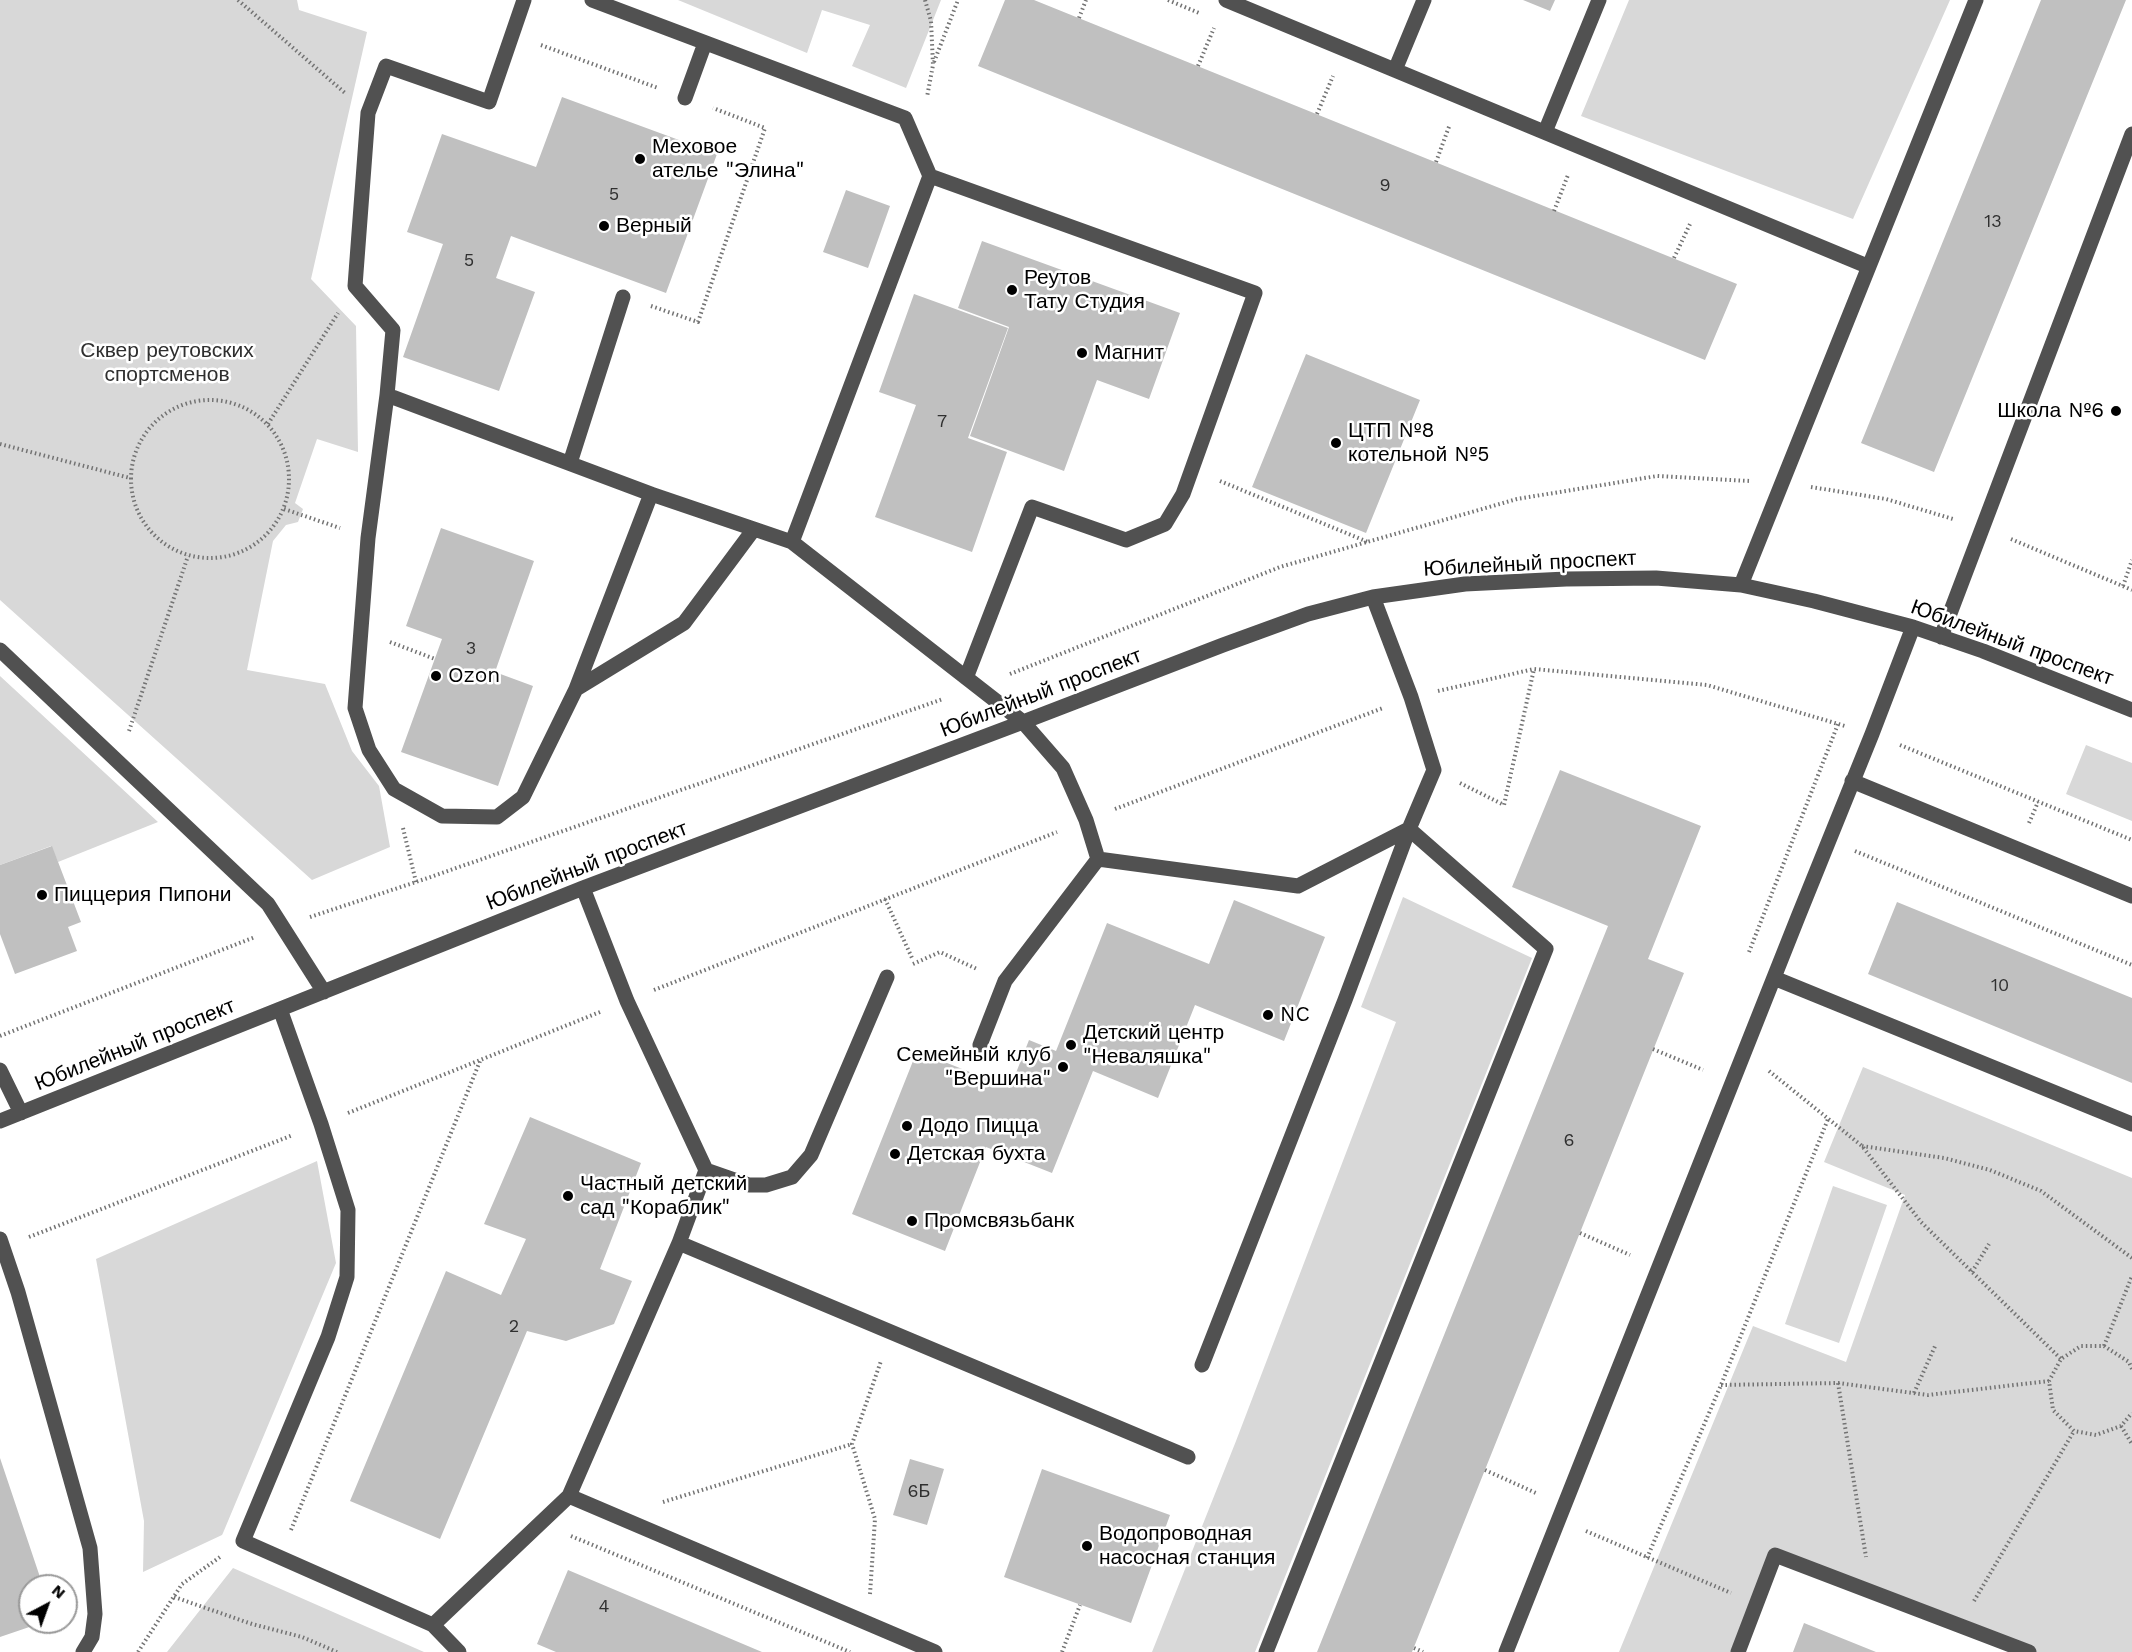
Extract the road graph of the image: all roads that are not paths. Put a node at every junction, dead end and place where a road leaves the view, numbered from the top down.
1 (524, 0) edge
2 (592, 0) edge
3 (1226, 0) edge
4 (1424, 0) edge
5 (1599, 0) edge
6 (1976, 0) edge
7 (705, 43) junction
8 (1395, 70) junction
9 (685, 98) road end
10 (1545, 132) junction
11 (2132, 134) edge
12 (930, 176) junction
13 (1867, 266) junction
14 (623, 297) road end
15 (387, 395) junction
16 (570, 463) junction
17 (651, 494) junction
18 (754, 529) junction
19 (792, 542) junction
20 (1741, 585) junction
21 (1374, 597) junction
22 (1913, 627) junction
23 (1941, 637) junction
24 (0, 650) edge
25 (966, 678) junction
26 (576, 689) junction
27 (2132, 710) edge
28 (1023, 722) junction
29 (1852, 782) junction
30 (1409, 829) junction
31 (1098, 859) junction
32 (583, 888) junction
33 (2132, 896) edge
34 (887, 977) road end
35 (1774, 978) junction
36 (324, 992) junction
37 (280, 1009) junction
38 (980, 1045) dead end
39 (0, 1070) edge
40 (21, 1113) junction
41 (0, 1121) edge
42 (2132, 1124) edge
43 (706, 1170) junction
44 (1, 1243) edge
45 (678, 1243) junction
46 (1202, 1365) dead end
47 (1188, 1457) dead end
48 (569, 1496) junction
49 (433, 1625) junction
50 (83, 1652) edge
51 (459, 1652) edge
52 (935, 1652) edge
53 (1266, 1652) edge
54 (1506, 1652) edge
55 (1738, 1652) edge
56 (2029, 1652) edge

1 - 15 street
2 - 7 street
3 - 8 street
4 - 8 street
5 - 10 street
6 - 13 street
7 - 9 street
7 - 12 street
8 - 10 street
10 - 13 street
11 - 23 street
12 - 19 street
12 - 25 street
13 - 20 street
14 - 16 street
15 - 16 street
15 - 26 street
16 - 17 street
17 - 18 street
17 - 26 street
18 - 19 street
18 - 26 street
19 - 25 street
20 - 21 street, Юбилейный проспект
20 - 22 street, Юбилейный проспект
21 - 28 street, Юбилейный проспект
21 - 30 street
22 - 23 street, Юбилейный проспект
22 - 29 street
23 - 27 street, Юбилейный проспект
24 - 36 street
25 - 28 street
28 - 31 street
28 - 32 street, Юбилейный проспект
29 - 33 street
29 - 35 street
30 - 31 street
30 - 46 street
30 - 53 street
31 - 38 street
32 - 36 street, Юбилейный проспект
32 - 43 street
34 - 43 street
35 - 42 street
35 - 54 street
36 - 37 street, Юбилейный проспект
37 - 40 street, Юбилейный проспект
37 - 49 street
39 - 40 street
40 - 41 street, Юбилейный проспект
43 - 45 street
44 - 50 street
45 - 47 street
45 - 48 street
48 - 49 street
48 - 52 street
49 - 51 street
55 - 56 street

